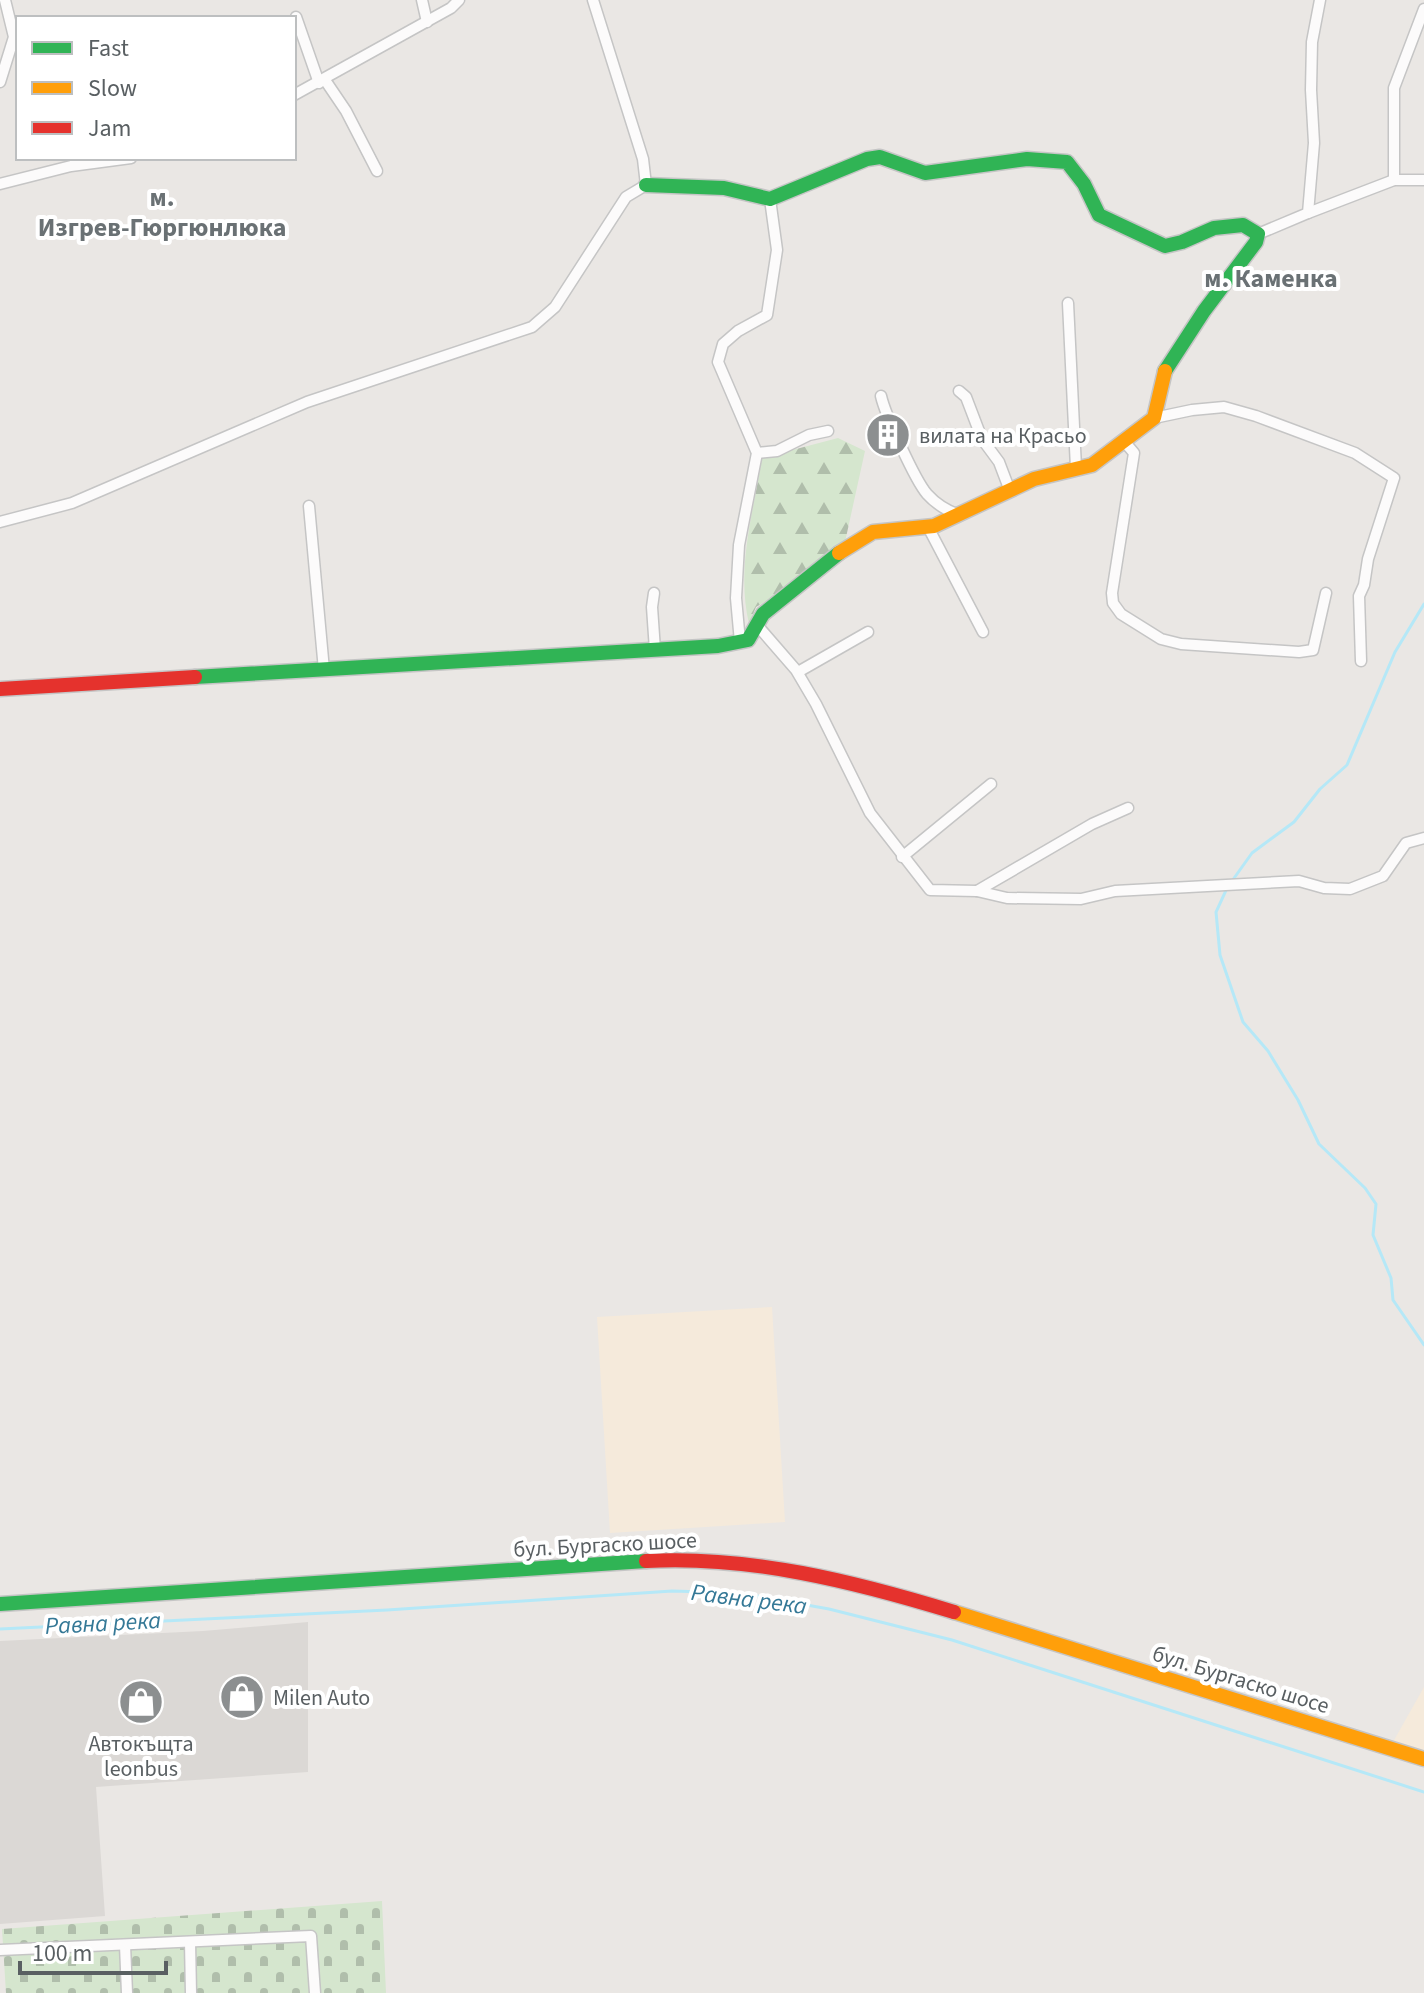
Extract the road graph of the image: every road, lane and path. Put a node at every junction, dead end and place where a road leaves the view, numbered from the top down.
1 (5, 0) edge
2 (422, 0) edge
3 (459, 0) edge
4 (593, 0) edge
5 (1320, 0) edge
6 (1424, 9) edge
7 (296, 17) dead end
8 (427, 22) junction
9 (322, 81) junction
10 (0, 82) edge
11 (296, 94) edge
12 (116, 160) edge
13 (377, 171) dead end
14 (1394, 180) junction
15 (1424, 180) edge
16 (0, 184) edge
17 (646, 185) junction
18 (770, 199) junction
19 (1308, 213) junction
20 (1258, 234) junction
21 (1068, 303) dead end
22 (959, 391) dead end
23 (881, 396) dead end
24 (1154, 418) junction
25 (828, 431) dead end
26 (1123, 440) junction
27 (757, 453) junction
28 (1076, 468) junction
29 (1010, 491) junction
30 (309, 506) dead end
31 (961, 515) junction
32 (0, 522) edge
33 (928, 527) junction
34 (654, 593) dead end
35 (1326, 593) dead end
36 (757, 625) junction
37 (868, 632) dead end
38 (983, 632) dead end
39 (740, 642) junction
40 (655, 650) junction
41 (1361, 661) dead end
42 (324, 670) junction
43 (798, 672) junction
44 (0, 689) edge
45 (991, 784) dead end
46 (1128, 808) dead end
47 (1424, 838) edge
48 (902, 857) junction
49 (977, 891) junction
50 (0, 1594) edge
51 (100, 1596) junction
52 (0, 1604) edge
53 (1424, 1759) edge
54 (190, 1942) junction
55 (125, 1945) junction
56 (0, 1950) edge
57 (127, 1993) edge
58 (191, 1993) edge
59 (315, 1993) edge

1 - 10 street
2 - 8 street
3 - 8 street
4 - 17 street
5 - 19 street
6 - 14 street
7 - 9 street
8 - 9 street
9 - 11 street
9 - 13 street
12 - 16 street
14 - 15 street
14 - 19 street
17 - 18 street
17 - 32 street
18 - 20 street
18 - 27 street
19 - 20 street
20 - 24 street
21 - 28 street
22 - 29 street
23 - 31 street
24 - 26 street
24 - 41 street
25 - 27 street
26 - 28 street
26 - 35 street
27 - 39 street
28 - 29 street
29 - 31 street
30 - 42 street
31 - 33 street
33 - 36 street
33 - 38 street
34 - 40 street
36 - 39 street
36 - 43 street
37 - 43 street
39 - 40 street
40 - 42 street
42 - 44 street
43 - 48 street
45 - 48 street
46 - 49 street
47 - 49 street
48 - 49 street
50 - 51 street
51 - 52 street, бул. Бургаско шосе
51 - 53 street, бул. Бургаско шосе
54 - 55 street
54 - 58 street
54 - 59 street
55 - 56 street
55 - 57 street

